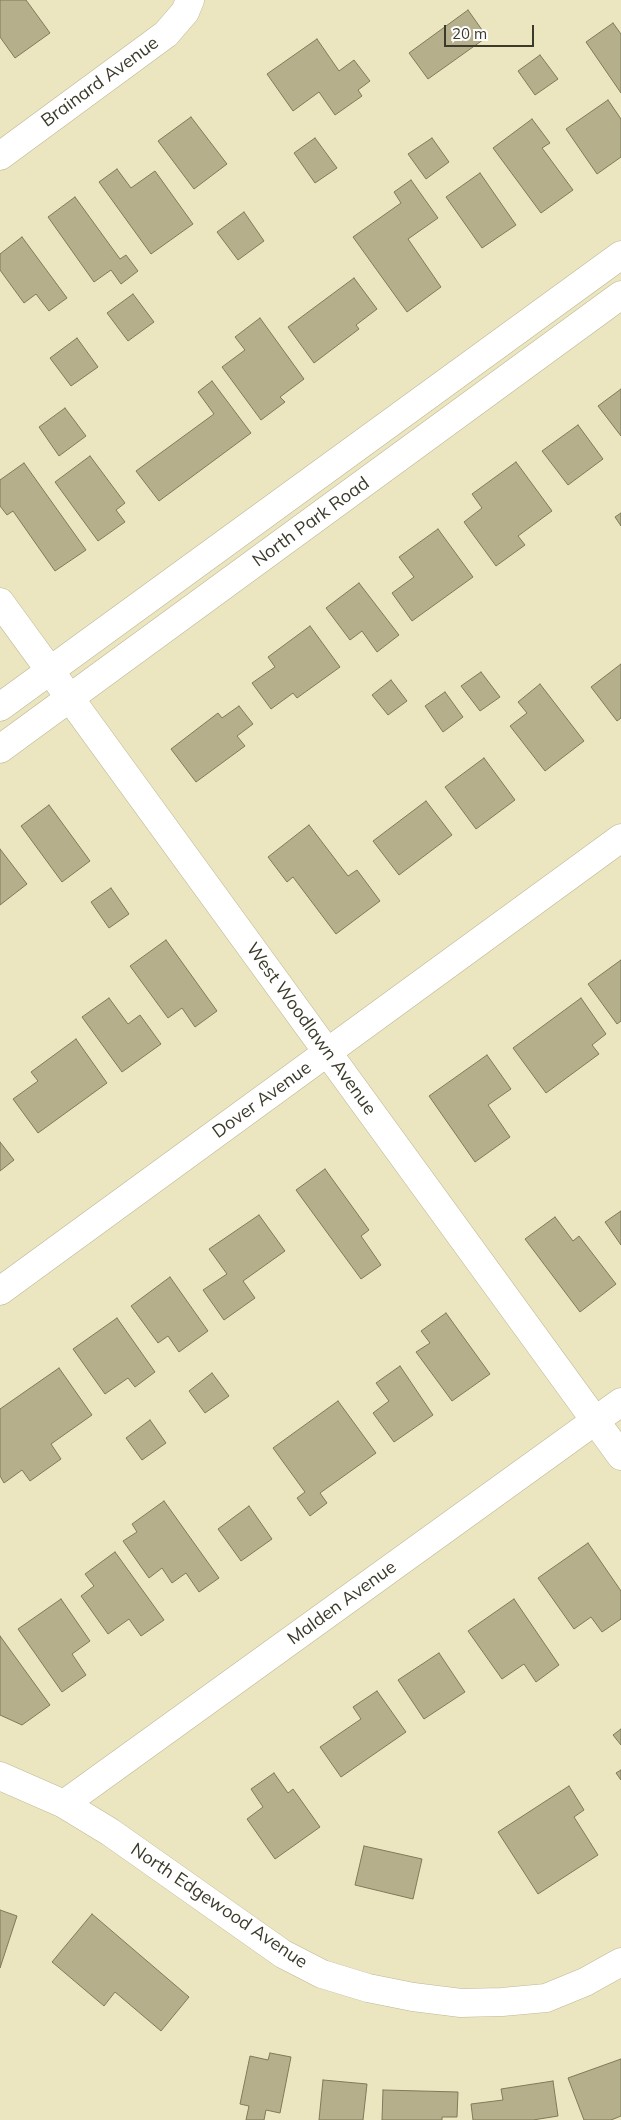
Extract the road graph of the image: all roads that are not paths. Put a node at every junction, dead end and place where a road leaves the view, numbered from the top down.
1 (190, 0) edge
2 (0, 156) edge
3 (621, 255) edge
4 (621, 295) edge
5 (0, 602) edge
6 (50, 671) junction
7 (70, 698) junction
8 (0, 708) edge
9 (0, 748) edge
10 (621, 838) edge
11 (328, 1052) junction
12 (0, 1291) edge
13 (621, 1402) edge
14 (595, 1421) junction
15 (621, 1456) edge
16 (0, 1776) edge
17 (64, 1804) junction
18 (621, 1962) edge

1 - 2 street, Brainard Avenue
3 - 6 street, North Park Road
4 - 7 street, North Park Road
5 - 6 street, West Woodlawn Avenue
6 - 7 street, West Woodlawn Avenue
6 - 8 street, North Park Road
7 - 9 street, North Park Road
7 - 11 street, West Woodlawn Avenue
10 - 11 street, Dover Avenue
11 - 12 street, Dover Avenue
11 - 14 street, West Woodlawn Avenue
13 - 14 street, Malden Avenue
14 - 15 street, West Woodlawn Avenue
14 - 17 street, Malden Avenue
16 - 17 street, North Edgewood Avenue
17 - 18 street, North Edgewood Avenue

